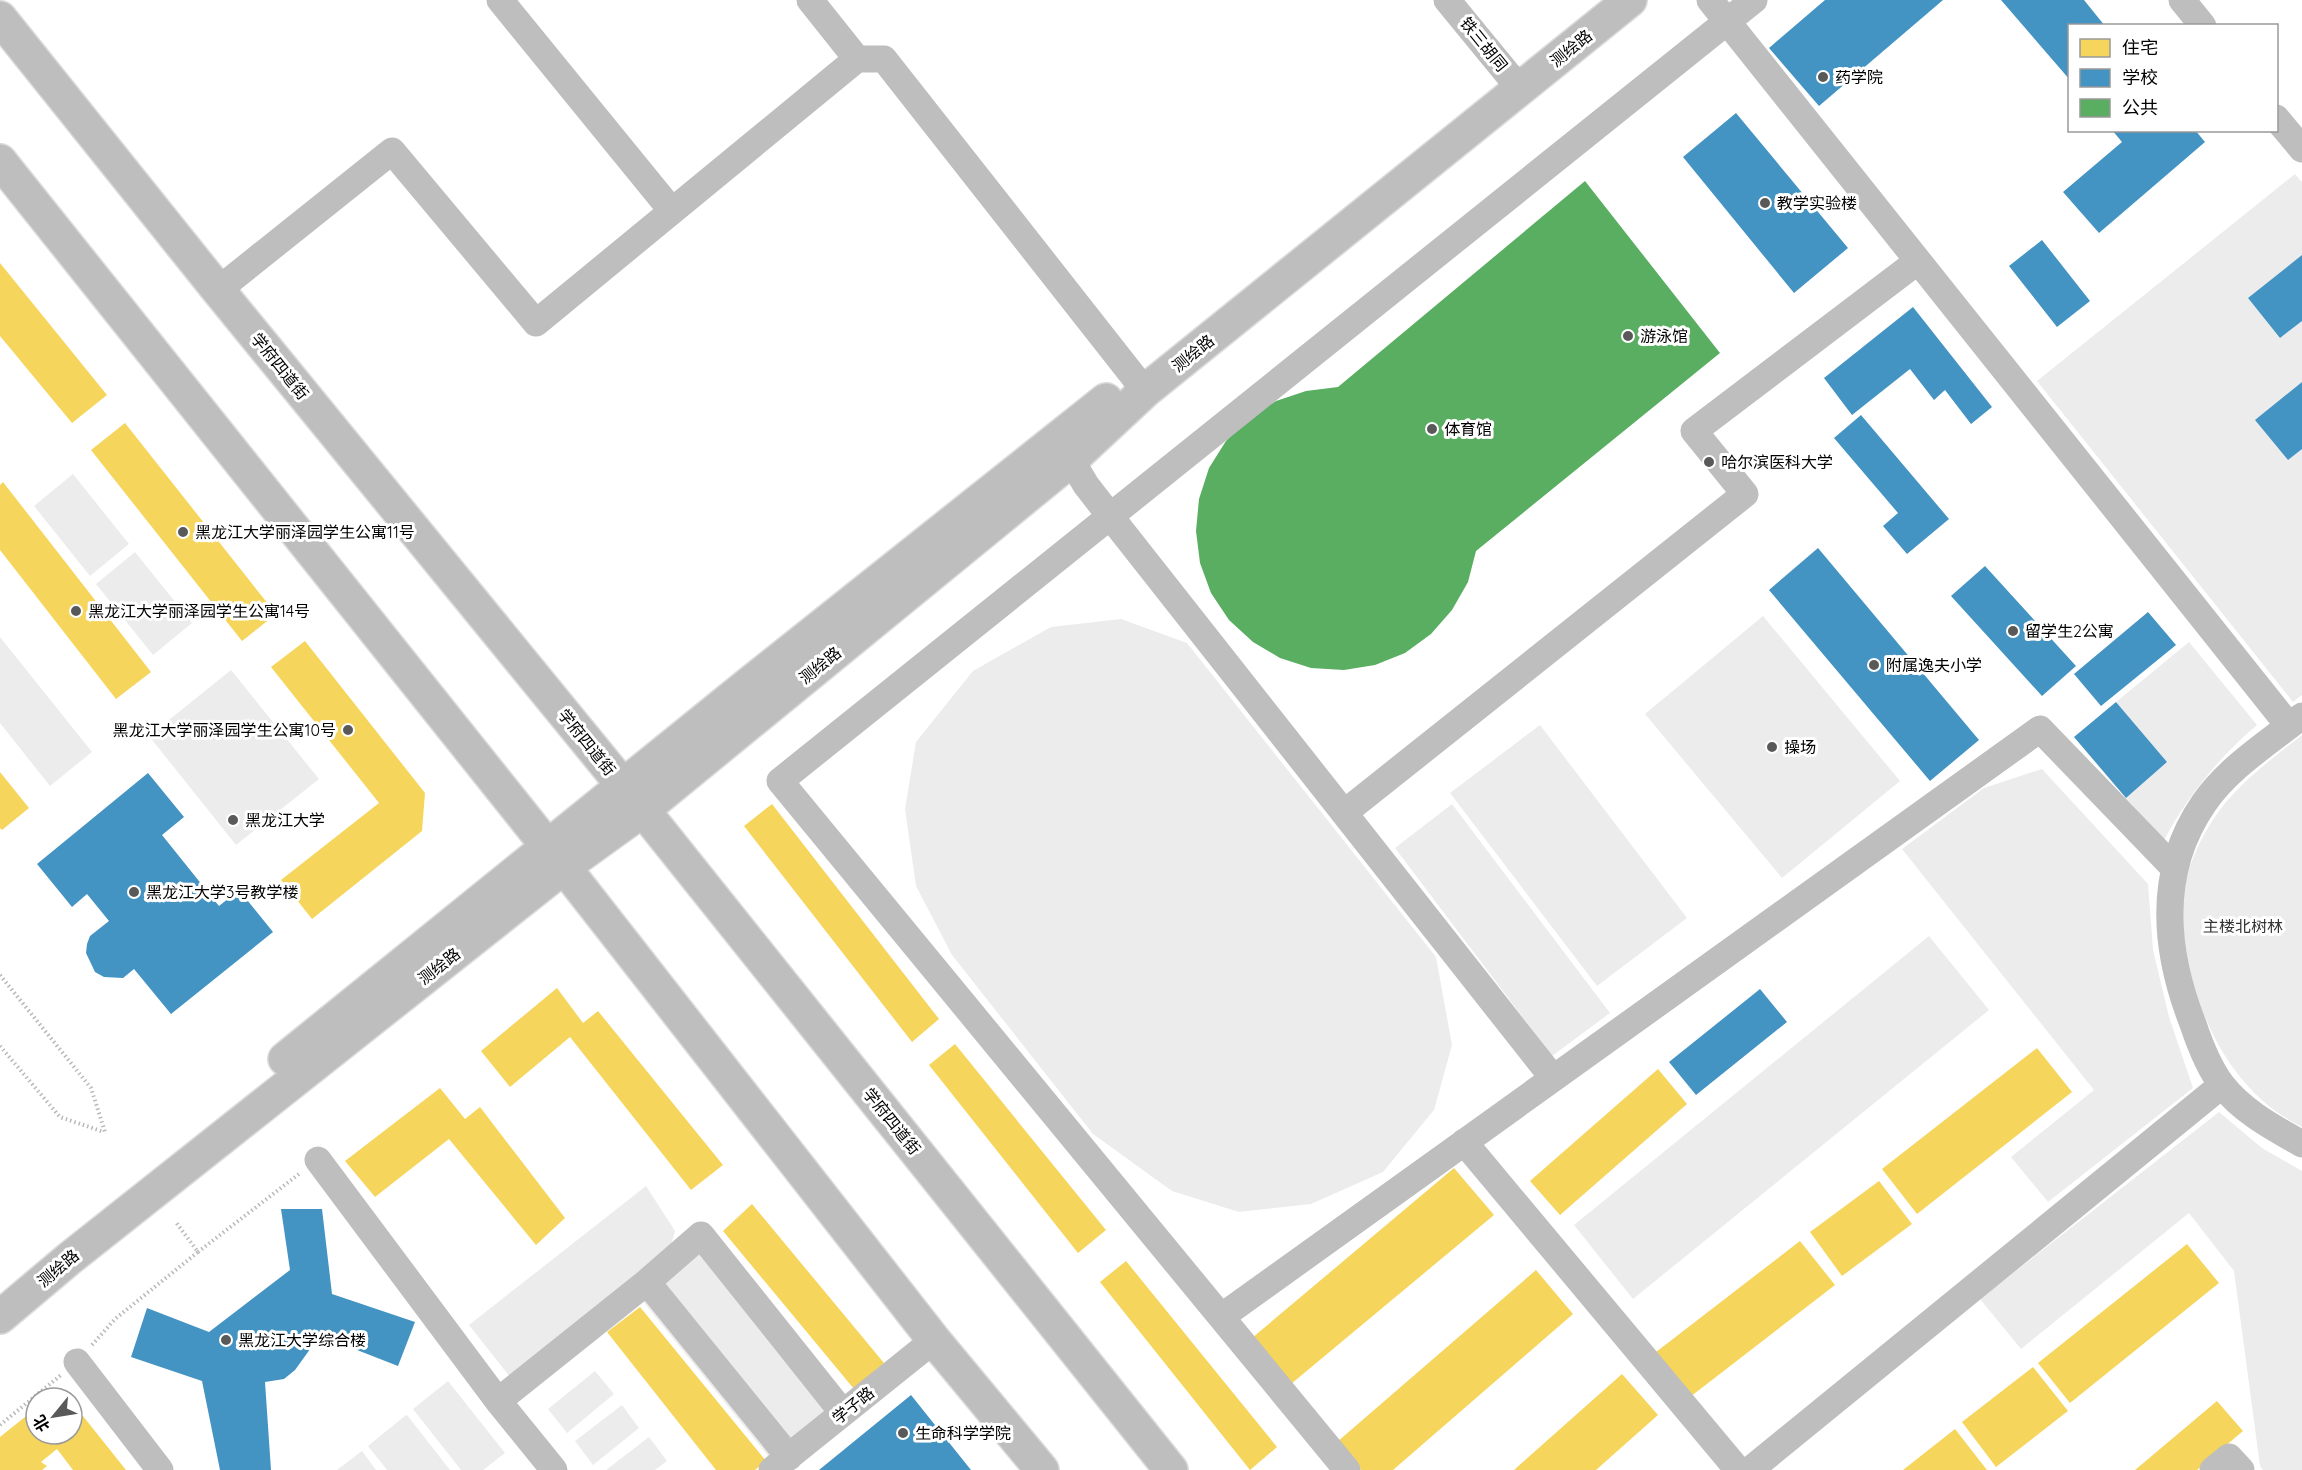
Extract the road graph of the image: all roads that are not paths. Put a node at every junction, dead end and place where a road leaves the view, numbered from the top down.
1 (500, 0) edge
2 (810, 0) edge
3 (1447, 0) edge
4 (1610, 0) edge
5 (1630, 0) edge
6 (1710, 0) edge
7 (1754, 0) edge
8 (2182, 0) edge
9 (0, 18) edge
10 (1727, 21) junction
11 (2201, 24) edge
12 (857, 59) junction
13 (1516, 84) junction
14 (2278, 118) edge
15 (2302, 149) edge
16 (0, 161) edge
17 (672, 211) junction
18 (1918, 261) junction
19 (218, 290) junction
20 (1140, 385) junction
21 (1071, 460) junction
22 (1110, 516) junction
23 (2296, 721) edge
24 (633, 798) junction
25 (1344, 813) junction
26 (556, 857) junction
27 (2174, 868) junction
28 (1553, 1078) junction
29 (2222, 1085) junction
30 (1464, 1142) junction
31 (2302, 1144) edge
32 (318, 1160) road end
33 (647, 1282) junction
34 (0, 1288) edge
35 (0, 1317) edge
36 (1221, 1317) junction
37 (934, 1340) junction
38 (77, 1362) road end
39 (498, 1401) junction
40 (843, 1413) junction
41 (781, 1463) edge
42 (160, 1470) edge
43 (554, 1470) edge
44 (1042, 1470) edge
45 (1171, 1470) edge
46 (1347, 1470) edge
47 (1738, 1470) edge
48 (1750, 1470) edge
49 (2213, 1470) edge
50 (2241, 1470) edge

1 - 17 street
2 - 12 street
3 - 13 street, 铁三胡同
4 - 13 main road, 测绘路
5 - 13 main road, 测绘路
6 - 10 street
7 - 10 street
8 - 11 street
9 - 19 main road, 学府四道街
10 - 18 street
10 - 22 street
12 - 17 street
12 - 20 street
13 - 20 main road, 测绘路
14 - 15 street
16 - 26 main road
17 - 19 street
18 - 23 street
18 - 25 street
19 - 24 main road, 学府四道街
20 - 21 main road, 测绘路
20 - 24 main road, 测绘路
21 - 22 street
21 - 24 main road, 测绘路
22 - 25 street
22 - 36 street
23 - 27 street
24 - 26 main road, 测绘路
24 - 45 main road, 学府四道街
25 - 28 street
26 - 34 main road, 测绘路
26 - 35 main road, 测绘路
26 - 37 main road
27 - 28 street
27 - 29 street
28 - 30 street
29 - 31 street
29 - 48 street
30 - 36 street
30 - 47 street
32 - 39 street
33 - 39 street
33 - 40 street
33 - 41 street
36 - 46 street
37 - 40 street, 学子路
37 - 44 main road
38 - 42 street
39 - 43 street
40 - 41 street, 学子路
49 - 50 street

